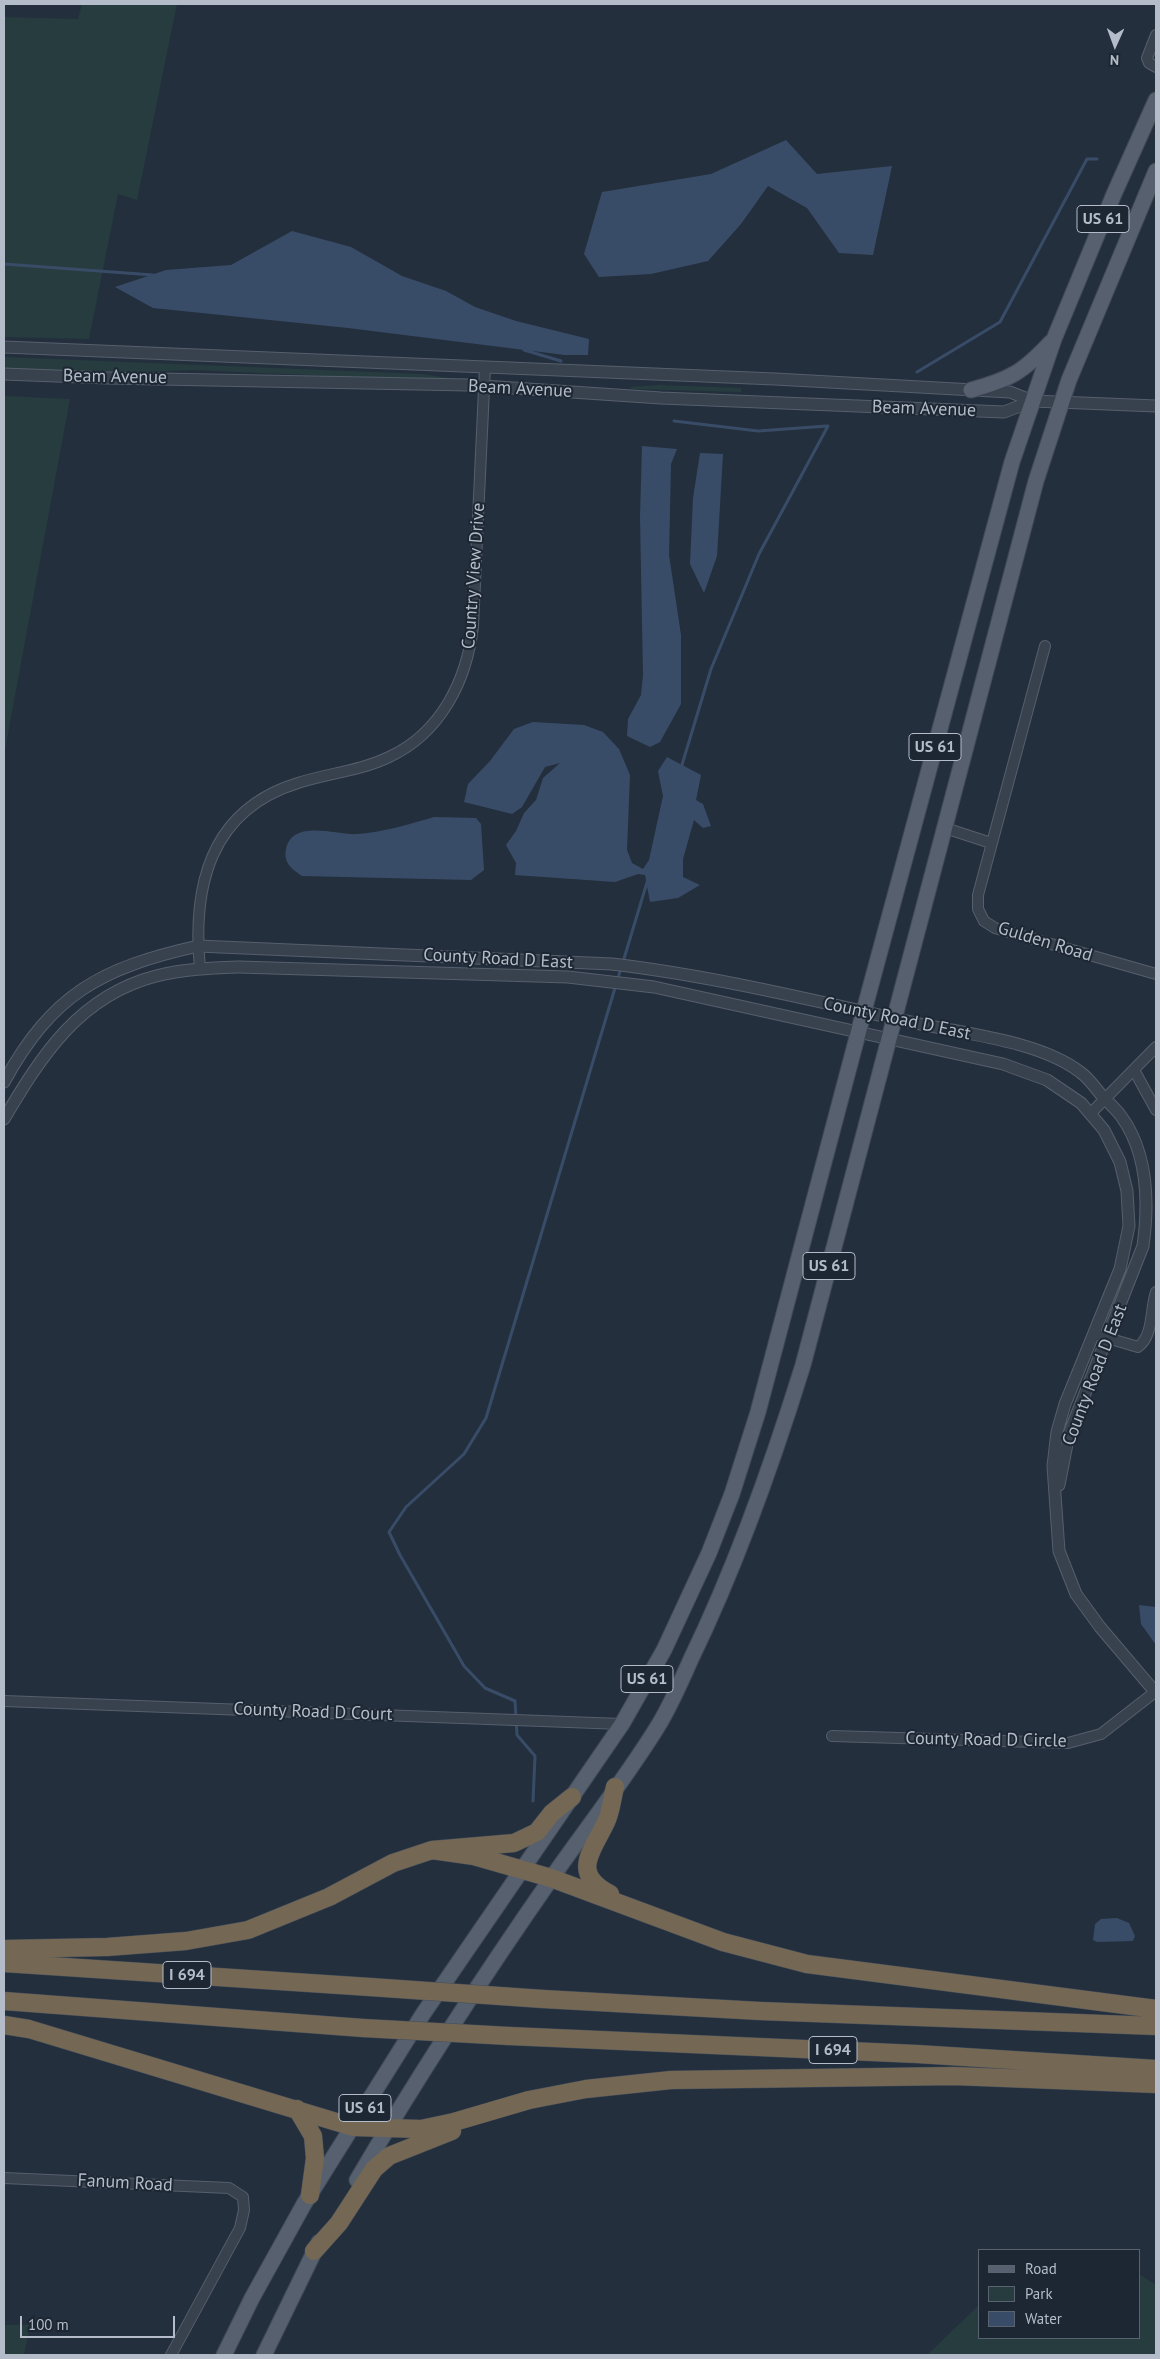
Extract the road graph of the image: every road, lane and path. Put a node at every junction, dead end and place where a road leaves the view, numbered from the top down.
1 (1156, 35) edge
2 (1156, 67) edge
3 (1156, 100) edge
4 (1156, 171) edge
5 (1054, 339) junction
6 (4, 347) edge
7 (485, 367) junction
8 (4, 374) edge
9 (484, 386) junction
10 (971, 390) junction
11 (1033, 401) junction
12 (1061, 402) junction
13 (1156, 406) edge
14 (1045, 646) dead end
15 (945, 828) junction
16 (990, 843) junction
17 (198, 946) junction
18 (200, 969) junction
19 (1156, 974) edge
20 (863, 1011) junction
21 (894, 1018) junction
22 (858, 1032) junction
23 (889, 1039) junction
24 (1156, 1047) edge
25 (1134, 1070) junction
26 (4, 1082) edge
27 (1106, 1099) junction
28 (1156, 1110) edge
29 (1090, 1114) junction
30 (4, 1119) edge
31 (1156, 1292) edge
32 (1094, 1334) junction
33 (1108, 1338) junction
34 (1057, 1502) junction
35 (1156, 1693) edge
36 (4, 1701) edge
37 (622, 1724) junction
38 (832, 1736) dead end
39 (615, 1788) junction
40 (572, 1797) junction
41 (432, 1850) junction
42 (521, 1871) junction
43 (551, 1878) junction
44 (657, 1919) junction
45 (4, 1949) edge
46 (4, 1963) edge
47 (4, 2001) edge
48 (1156, 2009) edge
49 (4, 2025) edge
50 (1156, 2026) edge
51 (1156, 2069) edge
52 (1156, 2084) edge
53 (586, 2089) junction
54 (297, 2108) junction
55 (353, 2127) junction
56 (388, 2128) junction
57 (4, 2178) edge
58 (310, 2195) junction
59 (314, 2251) junction
60 (171, 2355) edge
61 (224, 2355) edge
62 (264, 2355) edge

1 - 2 street
3 - 5 main road, US 61
4 - 12 main road, US 61
5 - 10 main road
5 - 11 main road, US 61
6 - 7 street, Beam Avenue
7 - 9 street, Country View Drive
7 - 10 street, Beam Avenue
8 - 9 street, Beam Avenue
9 - 11 street, Beam Avenue
9 - 17 street, Country View Drive
10 - 11 street, Beam Avenue
11 - 12 street, Beam Avenue
11 - 20 main road, US 61
12 - 13 street, Beam Avenue
12 - 15 main road, US 61
14 - 16 street, Gulden Road
15 - 16 street
15 - 21 main road, US 61
16 - 19 street, Gulden Road
17 - 18 street, Country View Drive
17 - 20 street, County Road D East
17 - 26 street, County Road D East
18 - 22 street, County Road D East
18 - 30 street, County Road D East
20 - 21 street, County Road D East
20 - 22 main road, US 61
21 - 23 main road, US 61
21 - 27 street, County Road D East
22 - 23 street, County Road D East
22 - 37 main road, US 61
23 - 29 street, County Road D East
23 - 39 main road, US 61
24 - 25 street
25 - 27 street
25 - 28 street
27 - 29 street
27 - 33 street, County Road D East
29 - 32 street, County Road D East
31 - 33 street
32 - 33 street
32 - 34 street, County Road D East
33 - 34 street, County Road D East
34 - 35 street
35 - 38 street, County Road D Circle
36 - 37 street, County Road D Court
37 - 40 main road, US 61
39 - 43 main road, US 61
39 - 44 highway
40 - 41 highway
40 - 42 main road, US 61
41 - 42 highway
41 - 45 highway
42 - 43 highway
42 - 55 main road, US 61
43 - 44 highway
43 - 56 main road, US 61
44 - 48 highway
46 - 50 highway, I 694, bridge
47 - 51 highway, I 694, bridge
49 - 54 highway
52 - 53 highway
53 - 56 highway
53 - 59 highway
54 - 55 highway
54 - 58 highway
55 - 56 highway
55 - 58 main road, US 61
56 - 59 main road, US 61
57 - 60 street, Fanum Road
58 - 61 main road, US 61
59 - 62 main road, US 61

